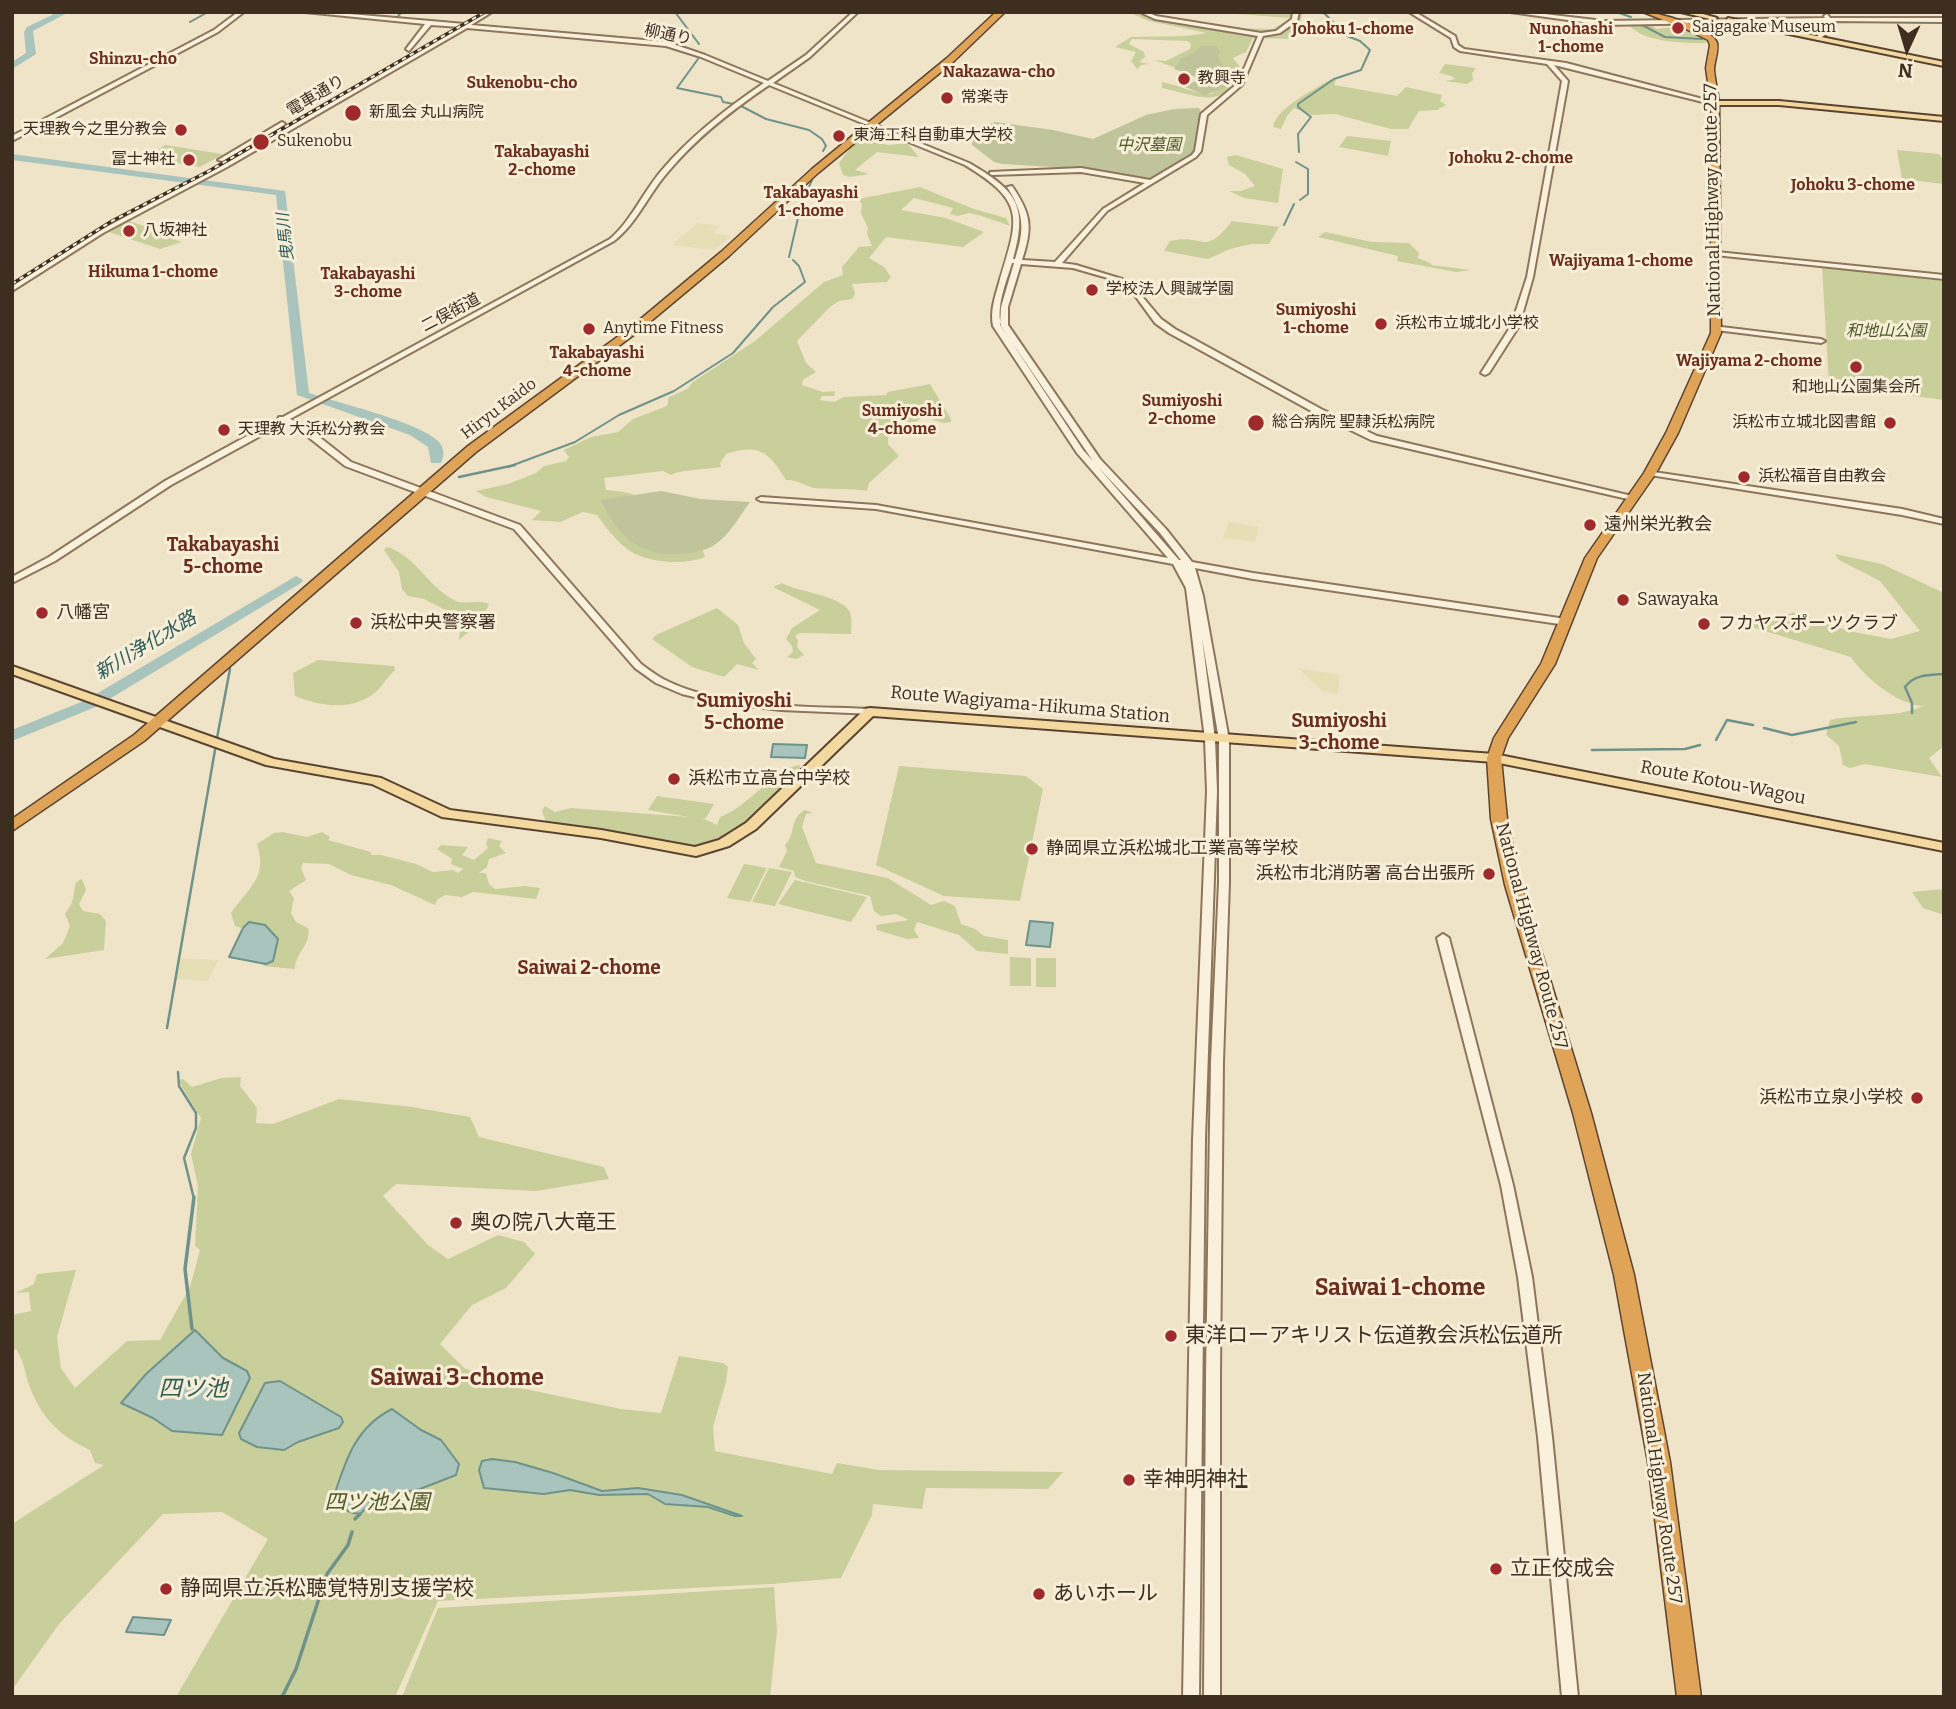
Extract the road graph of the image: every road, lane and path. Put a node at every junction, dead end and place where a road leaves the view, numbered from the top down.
1 (242, 12) edge
2 (307, 12) edge
3 (336, 12) edge
4 (438, 12) edge
5 (480, 12) edge
6 (490, 12) edge
7 (856, 12) edge
8 (994, 12) edge
9 (1001, 12) edge
10 (1142, 12) edge
11 (1296, 12) edge
12 (1411, 12) edge
13 (1512, 12) edge
14 (1526, 12) edge
15 (1647, 12) edge
16 (1684, 12) edge
17 (1714, 18) junction
18 (1827, 18) junction
19 (1944, 19) edge
20 (1728, 20) junction
21 (1671, 21) junction
22 (431, 22) junction
23 (461, 25) junction
24 (1261, 35) junction
25 (1818, 38) junction
26 (409, 49) dead end
27 (1548, 62) junction
28 (1944, 64) edge
29 (771, 82) junction
30 (1715, 103) junction
31 (1944, 119) edge
32 (869, 122) junction
33 (12, 139) edge
34 (992, 173) junction
35 (193, 180) junction
36 (1150, 182) junction
37 (1717, 254) junction
38 (1014, 261) junction
39 (1057, 264) junction
40 (1944, 277) edge
41 (12, 281) edge
42 (12, 289) edge
43 (1716, 328) junction
44 (1821, 341) dead end
45 (1485, 373) dead end
46 (282, 419) junction
47 (1650, 473) junction
48 (418, 491) junction
49 (1632, 498) junction
50 (761, 499) dead end
51 (1944, 522) edge
52 (1177, 563) junction
53 (1190, 566) junction
54 (12, 580) edge
55 (1566, 622) junction
56 (12, 670) edge
57 (870, 712) junction
58 (153, 720) junction
59 (1217, 739) junction
60 (1494, 758) junction
61 (12, 816) edge
62 (12, 826) edge
63 (1944, 847) edge
64 (1444, 938) dead end
65 (1191, 1697) edge
66 (1212, 1697) edge
67 (1570, 1697) edge
68 (1689, 1697) edge

1 - 33 street
2 - 22 street, 柳通り
3 - 22 street, 柳通り
4 - 22 street
5 - 23 street, 電車通り
6 - 23 street, 電車通り
7 - 29 street, 二俣街道
8 - 32 highway, Hiryu Kaido
9 - 32 highway, Hiryu Kaido
10 - 24 street
11 - 24 street
12 - 27 street
13 - 21 street
14 - 21 street
15 - 21 highway, National Highway Route 257
16 - 17 main road
17 - 18 street
17 - 21 street
18 - 19 street
18 - 20 street
18 - 25 street
20 - 21 street
20 - 25 main road
21 - 30 highway, National Highway Route 257
22 - 23 street, 柳通り
22 - 26 street
23 - 29 street, 柳通り
23 - 35 street, 電車通り
23 - 35 street, 電車通り
24 - 36 street
25 - 28 main road
27 - 30 street
27 - 45 street
29 - 32 street, 柳通り
29 - 46 street, 二俣街道
30 - 31 main road
30 - 37 highway, National Highway Route 257
32 - 34 street
32 - 38 street
32 - 48 highway, Hiryu Kaido
34 - 36 street
34 - 38 street
35 - 41 street, 電車通り
35 - 42 street, 電車通り
36 - 39 street
37 - 40 street
37 - 43 highway, National Highway Route 257
38 - 39 street
38 - 52 street
38 - 53 street
39 - 49 street
43 - 44 street
43 - 47 highway, National Highway Route 257
46 - 48 street
46 - 54 street, 二俣街道
47 - 49 highway, National Highway Route 257
47 - 51 street
48 - 57 street
48 - 58 highway, Hiryu Kaido
49 - 55 highway, National Highway Route 257
50 - 52 street
52 - 53 street
52 - 59 street
53 - 55 street
53 - 59 street
55 - 60 highway, National Highway Route 257
56 - 58 main road, Route Wagiyama-Hikuma Station
57 - 58 main road, Route Wagiyama-Hikuma Station
57 - 59 main road, Route Wagiyama-Hikuma Station
58 - 61 highway, Hiryu Kaido
58 - 62 highway, Hiryu Kaido
59 - 60 main road, Route Wagiyama-Hikuma Station
59 - 65 street
59 - 66 street
60 - 63 main road, Route Kotou-Wagou
60 - 68 highway, National Highway Route 257
64 - 67 street

